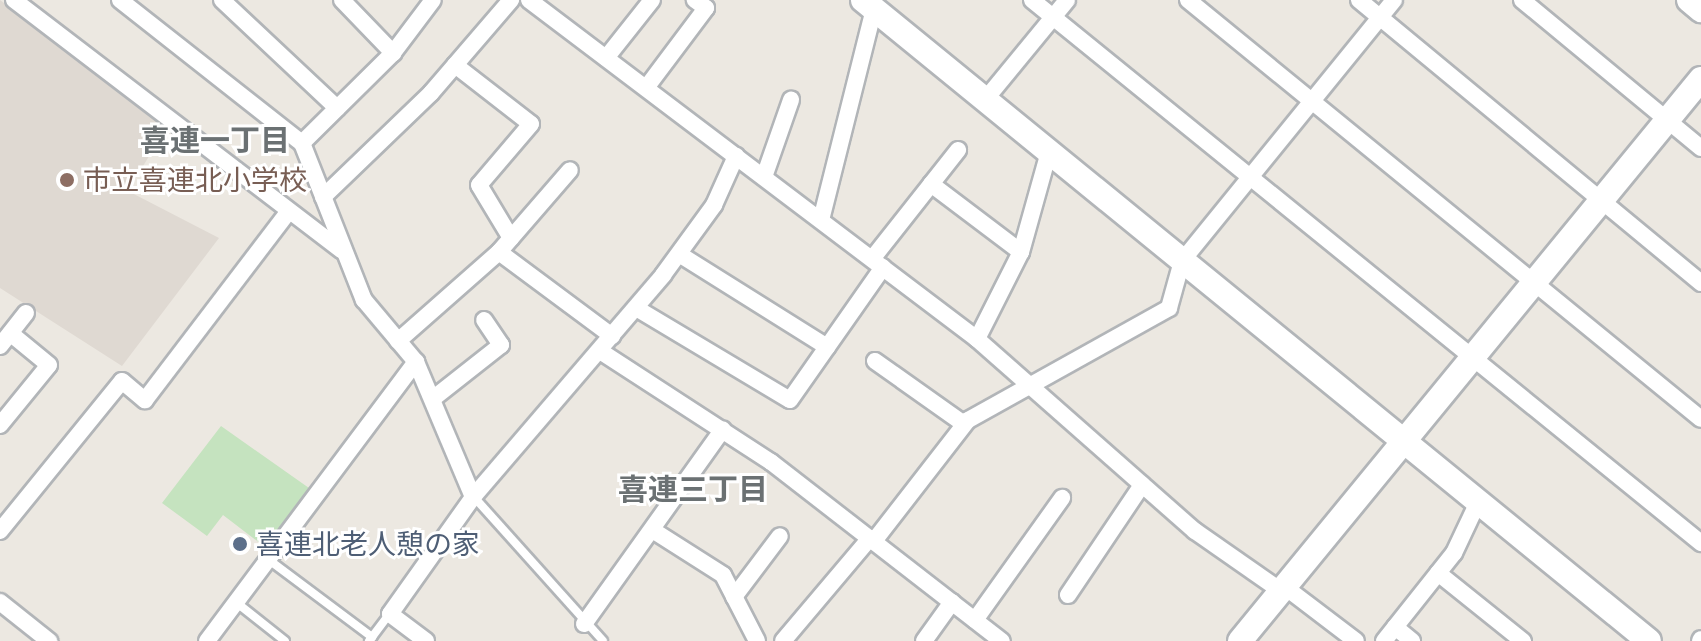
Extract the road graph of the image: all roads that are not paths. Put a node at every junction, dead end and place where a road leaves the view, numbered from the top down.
1 (14, 0) edge
2 (120, 0) edge
3 (222, 0) edge
4 (342, 0) edge
5 (433, 0) edge
6 (511, 0) edge
7 (529, 0) edge
8 (652, 0) edge
9 (695, 0) edge
10 (1032, 0) edge
11 (1067, 0) edge
12 (1188, 0) edge
13 (1359, 0) edge
14 (1394, 0) edge
15 (1522, 0) edge
16 (1689, 0) edge
17 (868, 5) edge
18 (1701, 10) edge
19 (1053, 17) junction
20 (1380, 17) junction
21 (393, 53) junction
22 (606, 58) junction
23 (455, 65) junction
24 (1701, 79) edge
25 (646, 88) junction
26 (791, 100) dead end
27 (985, 100) junction
28 (1312, 100) junction
29 (337, 108) junction
30 (1668, 120) junction
31 (302, 143) junction
32 (1701, 148) edge
33 (958, 150) dead end
34 (1049, 152) junction
35 (736, 156) junction
36 (570, 170) dead end
37 (1252, 175) junction
38 (764, 177) junction
39 (931, 184) junction
40 (323, 197) junction
41 (1603, 201) junction
42 (288, 212) junction
43 (821, 220) junction
44 (511, 238) junction
45 (341, 250) junction
46 (499, 252) junction
47 (1021, 252) junction
48 (679, 254) junction
49 (1182, 261) junction
50 (878, 263) junction
51 (1536, 283) junction
52 (1701, 283) edge
53 (636, 308) junction
54 (26, 313) dead end
55 (484, 320) dead end
56 (612, 336) junction
57 (977, 339) junction
58 (398, 341) junction
59 (3, 342) edge
60 (827, 347) junction
61 (600, 351) junction
62 (1474, 359) junction
63 (875, 361) dead end
64 (416, 362) junction
65 (1029, 382) junction
66 (435, 397) junction
67 (1701, 419) edge
68 (964, 424) junction
69 (0, 425) edge
70 (723, 429) junction
71 (1406, 443) junction
72 (1142, 485) junction
73 (473, 497) junction
74 (1062, 498) dead end
75 (1478, 502) junction
76 (0, 531) edge
77 (654, 531) junction
78 (780, 536) dead end
79 (872, 540) junction
80 (1701, 543) edge
81 (269, 560) junction
82 (1438, 573) junction
83 (1283, 589) junction
84 (1068, 595) dead end
85 (734, 597) junction
86 (0, 602) edge
87 (952, 602) junction
88 (237, 603) junction
89 (390, 614) junction
90 (975, 620) junction
91 (584, 624) junction
92 (1390, 634) edge
93 (370, 639) edge
94 (49, 641) edge
95 (207, 641) edge
96 (285, 641) edge
97 (426, 641) edge
98 (603, 641) edge
99 (757, 641) edge
100 (783, 641) edge
101 (924, 641) edge
102 (1002, 641) edge
103 (1240, 641) edge
104 (1356, 641) edge
105 (1412, 641) edge
106 (1523, 641) edge
107 (1649, 641) edge

1 - 42 street
2 - 31 street
3 - 29 street
4 - 21 street
5 - 21 street
6 - 23 street
7 - 22 street
8 - 22 street
9 - 25 street
10 - 19 street
11 - 19 street
12 - 28 street
13 - 20 street
14 - 20 street
15 - 30 street
16 - 18 street
17 - 27 street
17 - 43 street
19 - 27 street
19 - 37 street
20 - 28 street
20 - 41 street
21 - 29 street
22 - 25 street
23 - 40 street
23 - 44 street
24 - 30 street
25 - 35 street
26 - 38 street
27 - 34 street
28 - 37 street
28 - 51 street
29 - 31 street
30 - 32 street
30 - 41 street
31 - 40 street
33 - 39 street
34 - 47 street
34 - 49 street
35 - 38 street
35 - 48 street
36 - 44 street
37 - 49 street
37 - 62 street
38 - 43 street
39 - 47 street
39 - 50 street
40 - 45 street
41 - 51 street
41 - 52 street
42 - 45 street
42 - 76 street
43 - 50 street
44 - 46 street
45 - 58 street
46 - 56 street
46 - 58 street
47 - 57 street
48 - 53 street
48 - 60 street
49 - 65 street
49 - 71 street
50 - 57 street
50 - 60 street
51 - 62 street
51 - 67 street
53 - 56 street
53 - 60 street
54 - 59 street
55 - 66 street
56 - 61 street
57 - 65 street
58 - 64 street
59 - 69 street
61 - 70 street
61 - 73 street
62 - 71 street
62 - 80 street
63 - 68 street
64 - 66 street
64 - 81 street
65 - 68 street
65 - 72 street
66 - 73 street
68 - 79 street
70 - 77 street
70 - 79 street
71 - 75 street
71 - 83 street
72 - 83 street
72 - 84 street
73 - 89 street
73 - 91 lane
74 - 90 street
75 - 82 street
75 - 107 street
77 - 85 street
77 - 91 street
78 - 85 street
79 - 87 street
79 - 100 street
81 - 88 street
81 - 93 lane
82 - 92 street
82 - 106 street
83 - 103 street
83 - 104 street
85 - 99 street
86 - 94 street
87 - 90 street
87 - 101 street
88 - 95 street
88 - 96 lane
89 - 93 lane
89 - 97 street
90 - 102 street
91 - 98 lane
92 - 105 street

